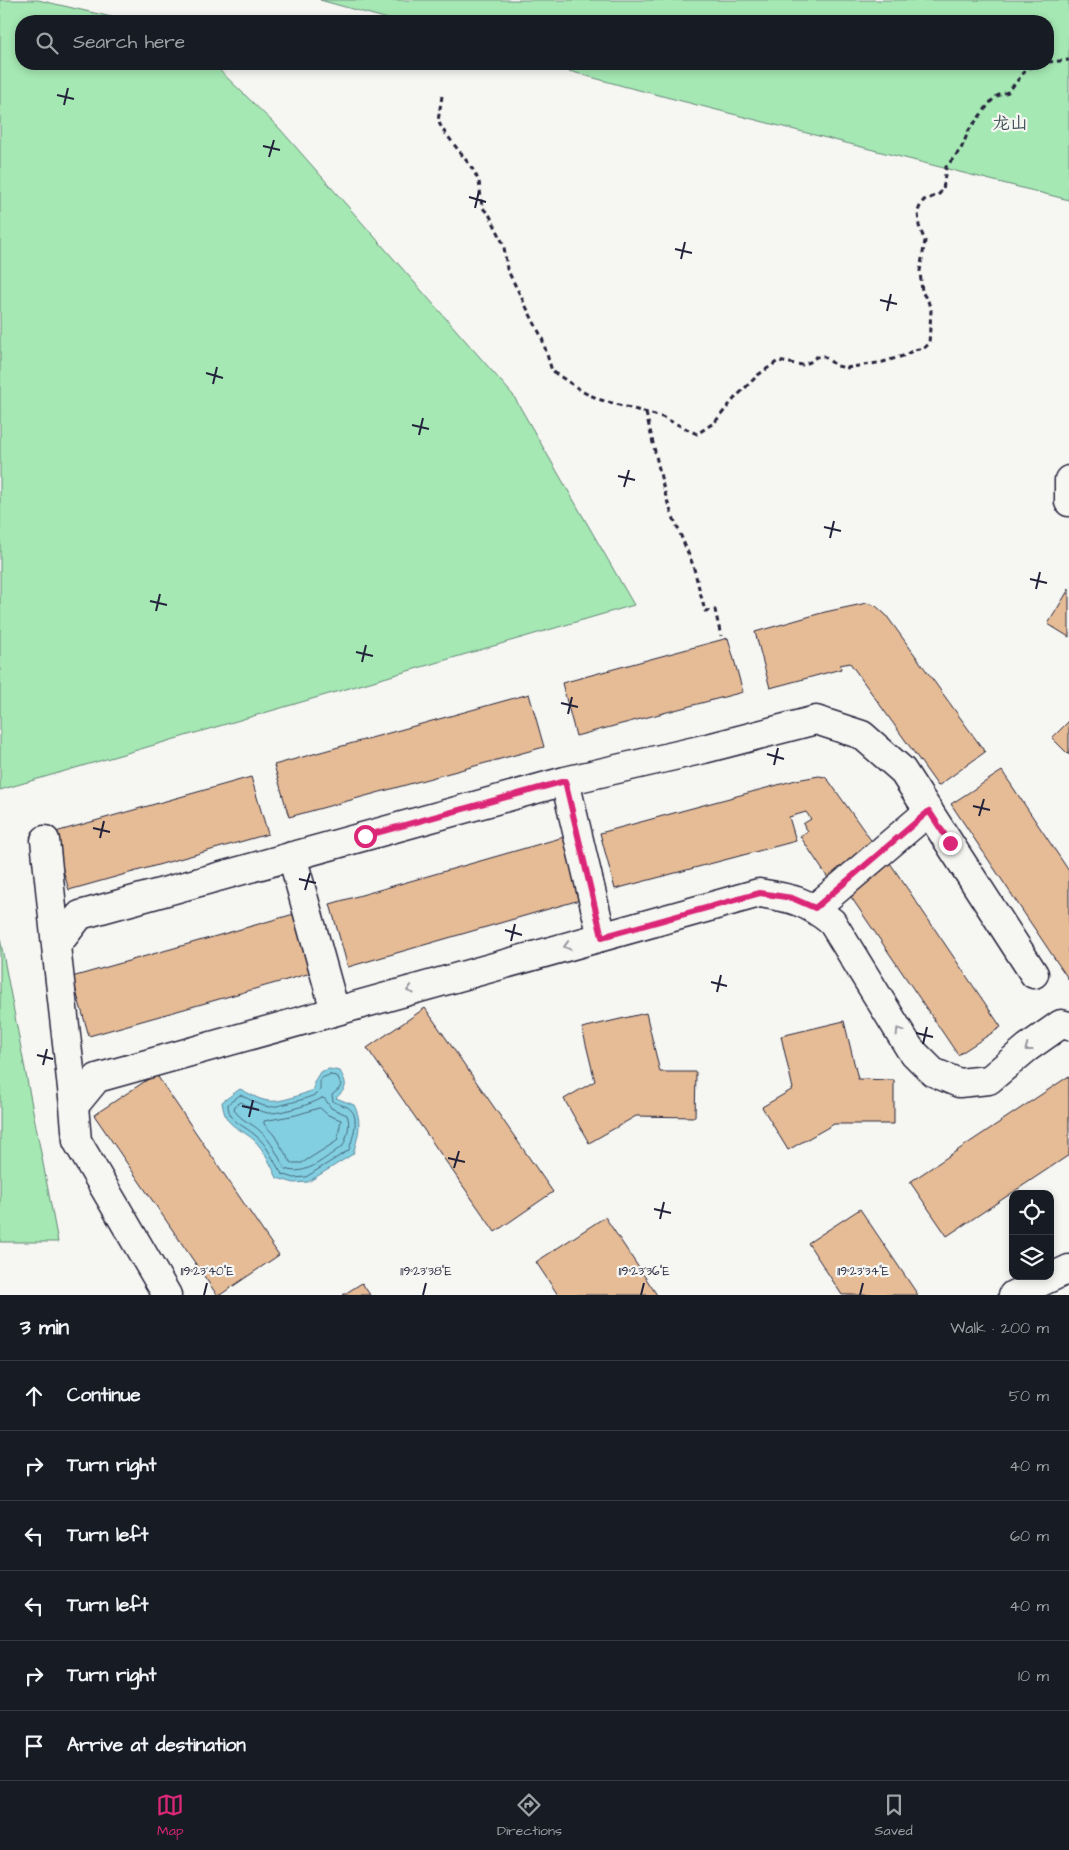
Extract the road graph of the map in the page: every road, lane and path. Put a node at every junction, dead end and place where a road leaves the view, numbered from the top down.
1 (1069, 60) edge
2 (1054, 61) edge
3 (1026, 70) edge
4 (442, 96) dead end
5 (646, 413) junction
6 (1069, 480) edge
7 (1069, 502) edge
8 (721, 636) dead end
9 (565, 781) junction
10 (929, 811) junction
11 (45, 840) dead end
12 (292, 856) junction
13 (815, 908) junction
14 (602, 937) junction
15 (56, 946) junction
16 (1034, 974) dead end
17 (335, 1011) junction
18 (1069, 1026) edge
19 (74, 1106) junction
20 (1069, 1269) edge
21 (168, 1295) edge
22 (1013, 1295) edge

1 - 2 path
3 - 5 path
4 - 5 path
5 - 8 path
6 - 7 street
9 - 10 street
9 - 12 street
9 - 14 street
10 - 13 street
10 - 16 street
11 - 15 street
12 - 15 street
12 - 17 street
13 - 14 street
18 -> 13 street
14 -> 17 street
15 - 19 street
17 - 19 street
19 - 21 street
20 - 22 street

